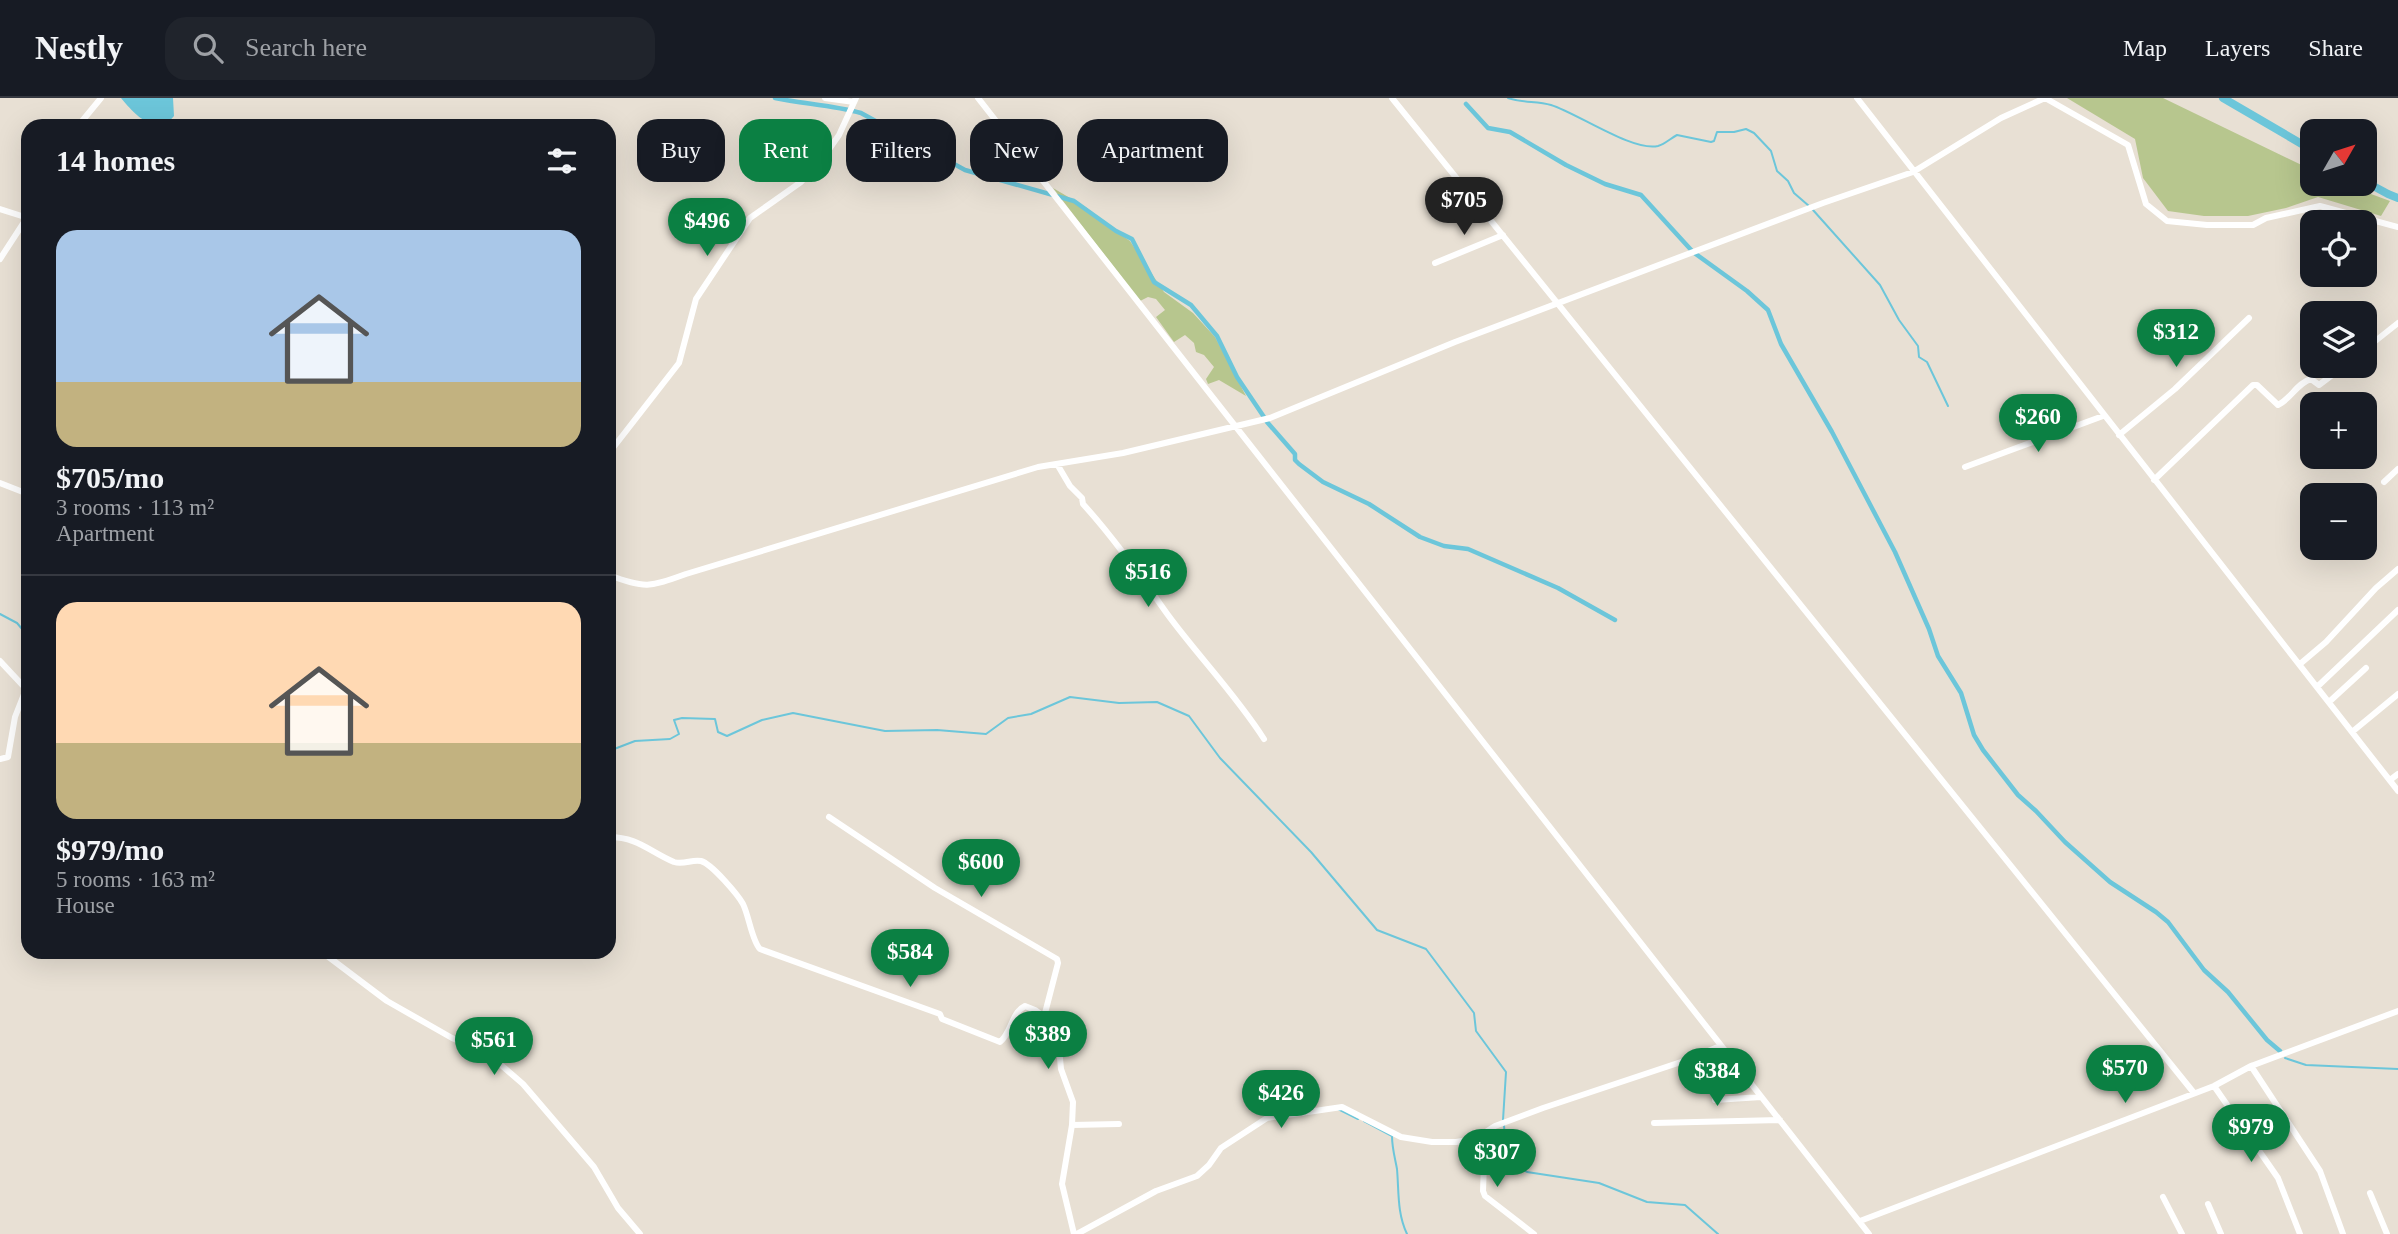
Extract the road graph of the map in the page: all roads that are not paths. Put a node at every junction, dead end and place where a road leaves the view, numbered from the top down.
1 (101, 98) edge
2 (825, 98) edge
3 (978, 98) edge
4 (1392, 98) edge
5 (1857, 98) edge
6 (855, 100) edge
7 (84, 119) edge
8 (1913, 172) junction
9 (0, 209) edge
10 (21, 215) edge
11 (2398, 227) edge
12 (21, 228) edge
13 (1503, 236) junction
14 (0, 259) edge
15 (1435, 263) dead end
16 (1559, 305) junction
17 (2249, 318) dead end
18 (2398, 323) edge
19 (2377, 340) edge
20 (2328, 378) edge
21 (2103, 416) junction
22 (1236, 427) junction
23 (2119, 435) junction
24 (616, 444) edge
25 (1057, 464) junction
26 (1965, 467) dead end
27 (2398, 469) edge
28 (2154, 480) junction
29 (2384, 482) dead end
30 (0, 483) edge
31 (21, 491) edge
32 (2398, 569) edge
33 (2392, 576) junction
34 (616, 578) edge
35 (2398, 583) edge
36 (2398, 610) edge
37 (0, 661) edge
38 (2300, 664) junction
39 (2366, 668) dead end
40 (21, 684) edge
41 (2317, 687) junction
42 (2398, 694) edge
43 (2329, 702) junction
44 (21, 704) edge
45 (2352, 732) junction
46 (1264, 739) dead end
47 (0, 759) edge
48 (2398, 774) edge
49 (2390, 780) junction
50 (2398, 791) edge
51 (829, 817) dead end
52 (616, 837) edge
53 (331, 959) edge
54 (2398, 1011) edge
55 (1044, 1017) junction
56 (1720, 1046) junction
57 (2251, 1066) junction
58 (2214, 1086) junction
59 (2194, 1093) junction
60 (1761, 1097) junction
61 (1715, 1100) dead end
62 (1780, 1120) junction
63 (1654, 1123) dead end
64 (1119, 1124) dead end
65 (1072, 1125) junction
66 (1475, 1139) junction
67 (2370, 1194) dead end
68 (2163, 1197) dead end
69 (2208, 1204) dead end
70 (1860, 1221) junction
71 (640, 1234) edge
72 (1076, 1234) edge
73 (1534, 1234) edge
74 (1869, 1234) edge
75 (2182, 1234) edge
76 (2221, 1234) edge
77 (2300, 1234) edge
78 (2343, 1234) edge
79 (2387, 1234) edge

1 - 7 street
2 - 6 street
3 - 22 street
4 - 13 street
5 - 8 street
6 - 24 street
8 - 11 street
8 - 16 street
8 - 21 street
9 - 10 street
12 - 14 street
13 - 15 street
13 - 16 street
16 - 22 street
16 - 59 street
17 - 23 street
18 - 19 street
20 - 28 street
21 - 23 street
21 - 26 street
22 - 25 street
22 - 56 street
23 - 28 street
25 - 34 street
25 - 46 street
27 - 29 street
28 - 38 street
30 - 31 street
32 - 33 street
33 - 35 street
33 - 38 street
36 - 41 street
37 - 40 street
38 - 41 street
39 - 43 street
41 - 43 street
42 - 45 street
43 - 45 street
44 - 47 street
45 - 49 street
48 - 49 street
49 - 50 street
51 - 55 street
52 - 55 street
53 - 71 street
54 - 57 street
55 - 65 street
56 - 60 street
56 - 66 street
57 - 58 street
57 - 78 street
58 - 59 street
58 - 77 street
59 - 70 street
60 - 61 street
60 - 62 street
62 - 63 street
62 - 70 street
64 - 65 street
65 - 72 street
66 - 72 street
66 - 73 street
67 - 79 street
68 - 75 street
69 - 76 street
70 - 74 street

